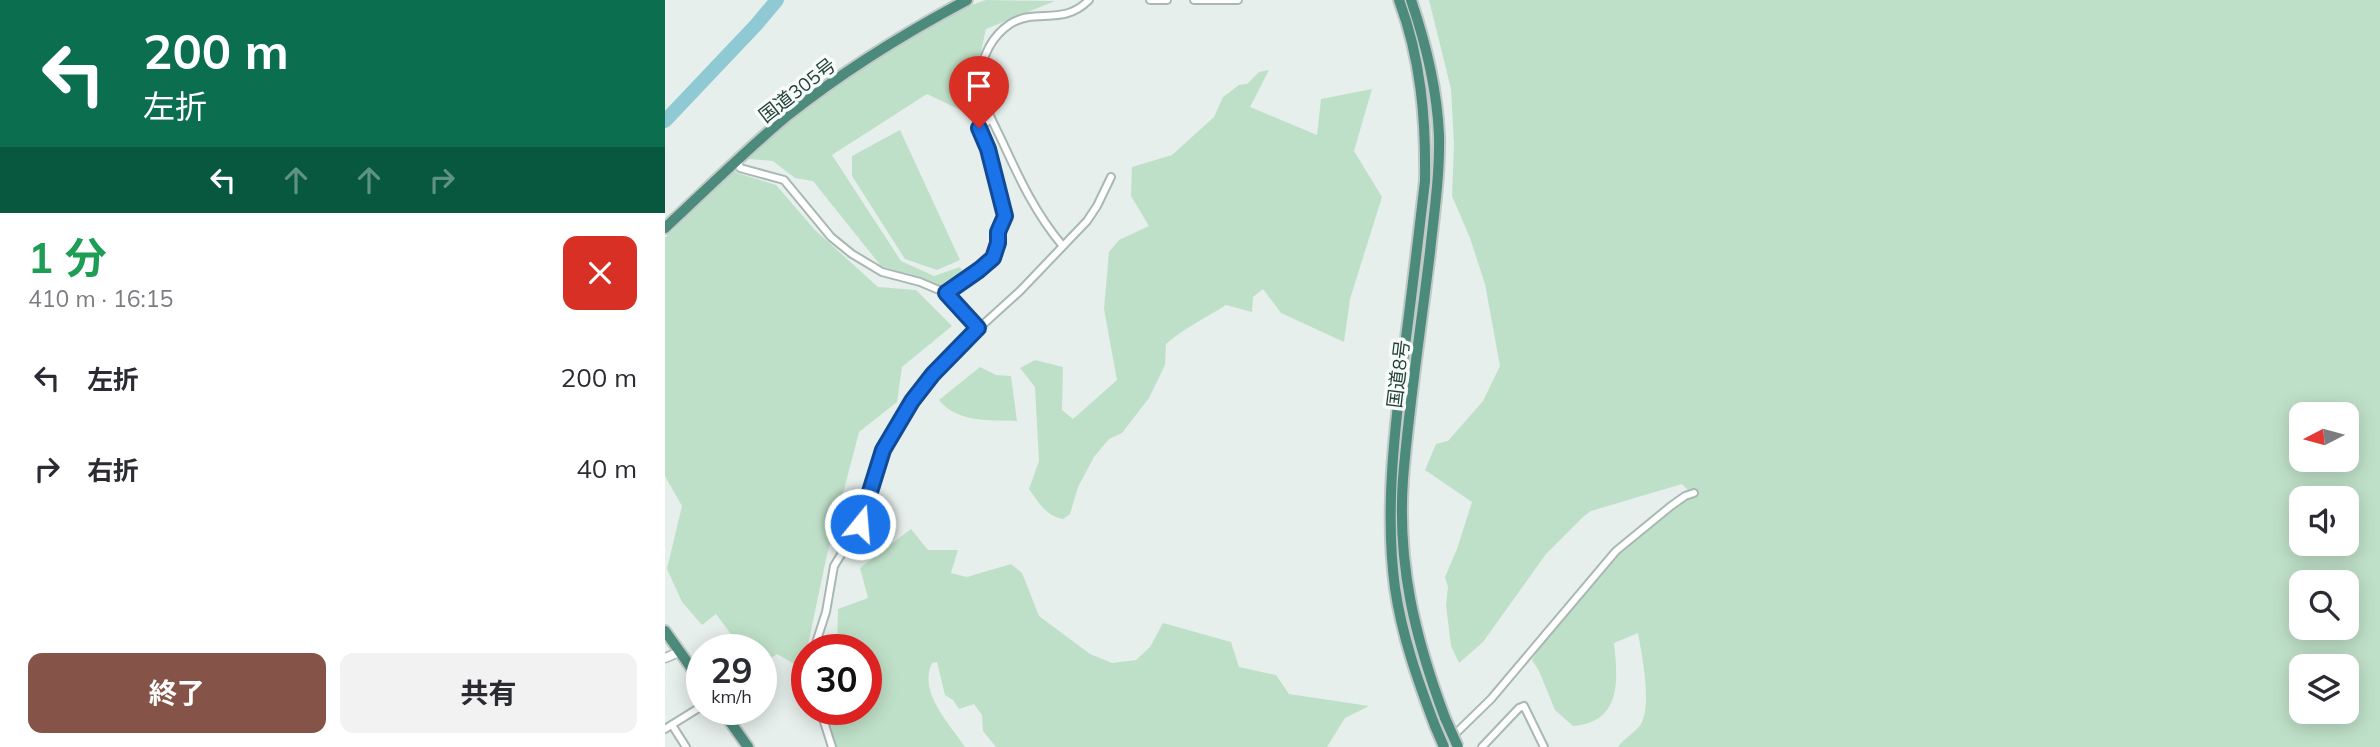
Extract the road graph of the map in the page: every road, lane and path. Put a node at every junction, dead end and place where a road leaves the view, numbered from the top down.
1 (967, 0) edge
2 (1089, 0) edge
3 (1150, 0) edge
4 (1167, 0) edge
5 (1194, 0) edge
6 (1238, 0) edge
7 (1399, 0) edge
8 (1412, 0) edge
9 (991, 119) junction
10 (738, 162) junction
11 (1111, 177) dead end
12 (665, 228) edge
13 (1062, 245) junction
14 (946, 293) junction
15 (978, 328) junction
16 (1695, 492) dead end
17 (665, 631) edge
18 (819, 634) edge
19 (679, 652) junction
20 (665, 658) edge
21 (686, 661) edge
22 (686, 716) edge
23 (732, 725) edge
24 (825, 725) edge
25 (668, 727) edge
26 (686, 747) edge
27 (748, 747) edge
28 (832, 747) edge
29 (1443, 747) edge
30 (1458, 747) edge
31 (1482, 747) edge
32 (1545, 747) edge

1 - 10 highway, 国道305号
2 - 9 street
3 - 4 street
5 - 6 street
7 - 29 highway, 国道8号, bridge
8 - 30 highway, 国道8号, bridge
9 - 13 street
9 - 14 street
10 - 12 highway, 国道305号
10 - 14 street
11 - 13 street
13 - 15 street
14 - 15 street
15 - 18 street
16 - 29 street
17 - 19 highway
19 - 20 street
19 - 21 highway
22 - 25 street
23 - 27 highway
24 - 28 street
25 - 26 street
31 - 32 street

